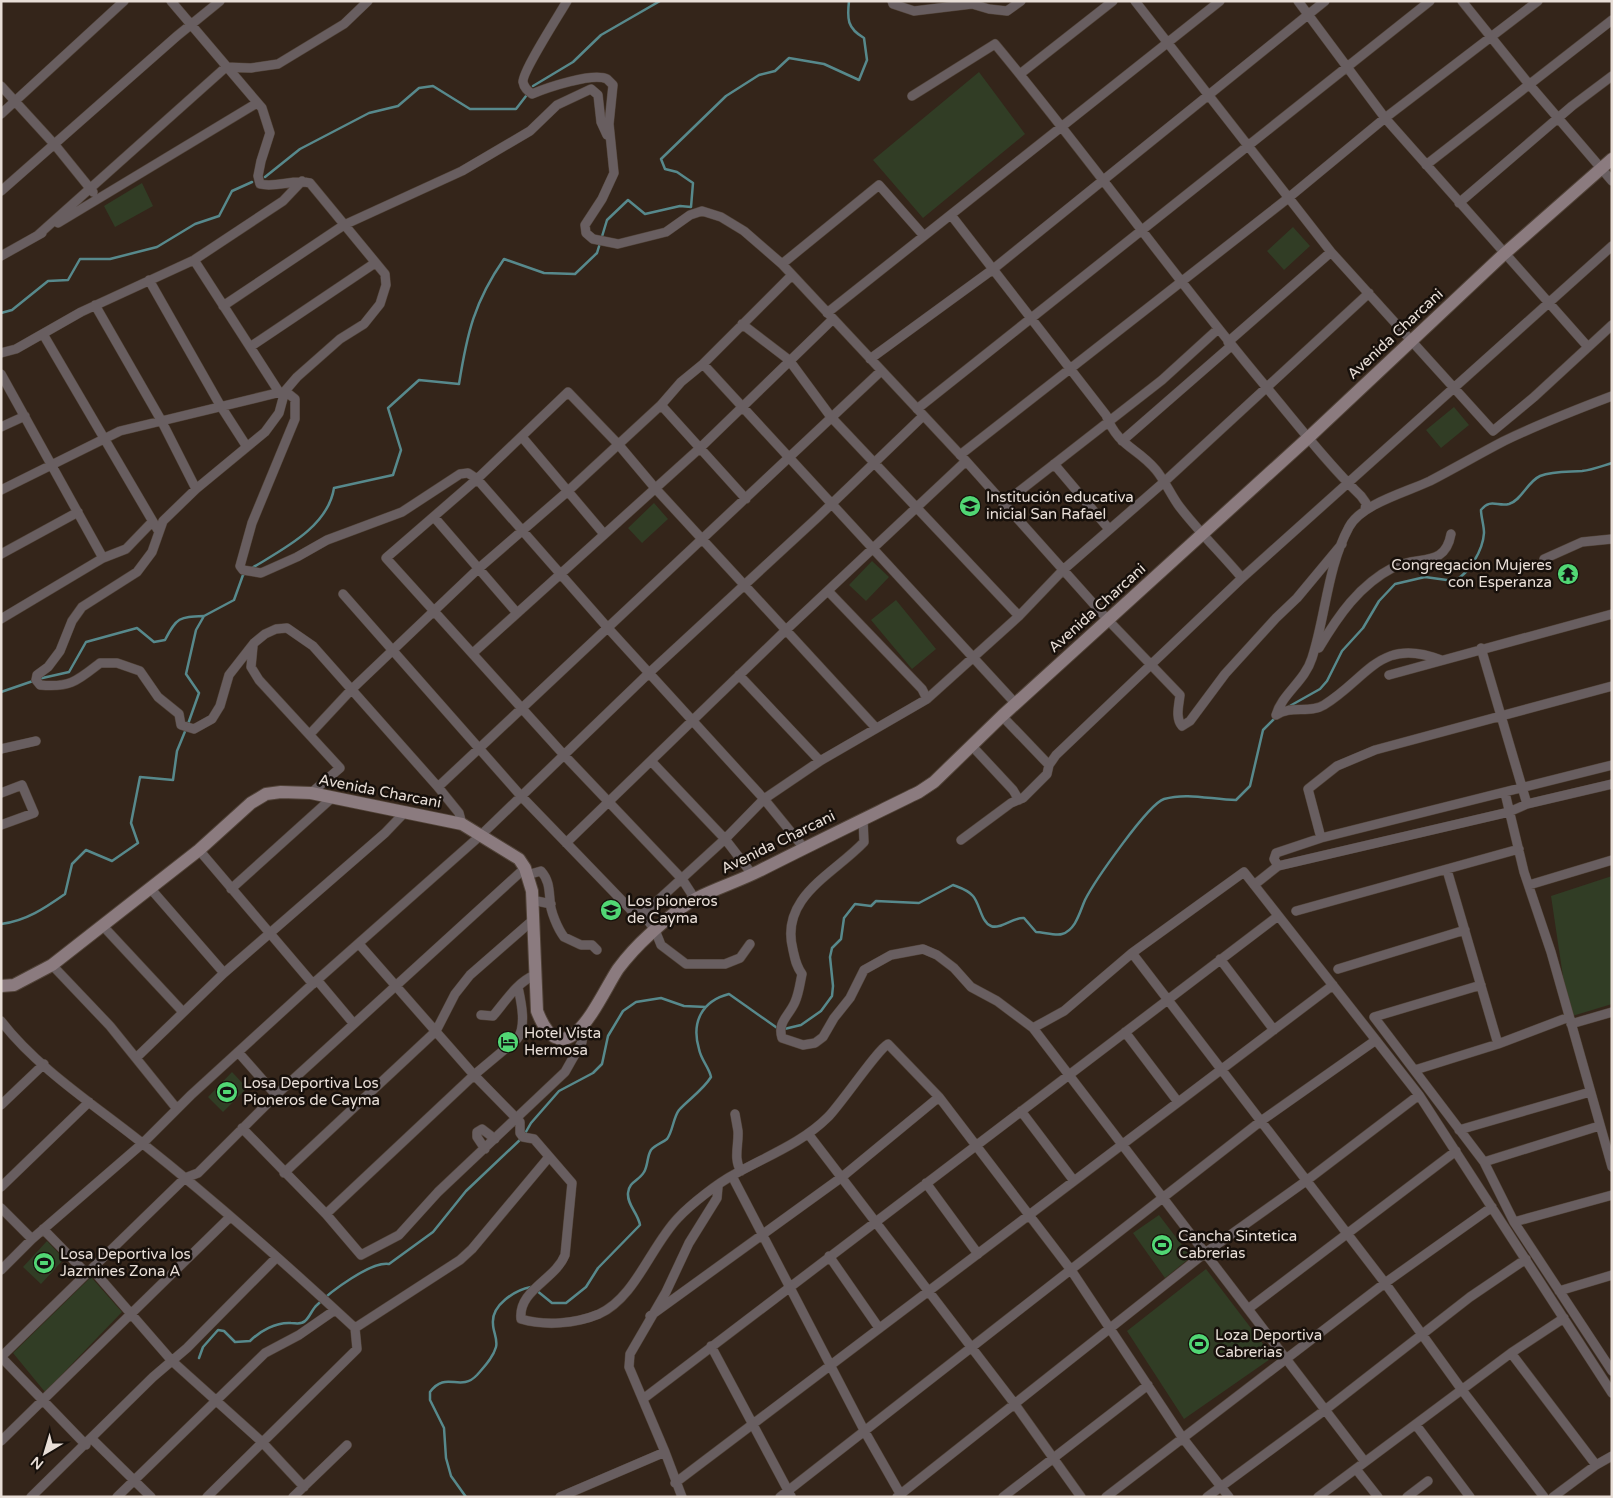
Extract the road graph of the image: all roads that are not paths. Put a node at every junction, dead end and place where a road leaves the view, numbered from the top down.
1 (124, 1) edge
2 (171, 1) edge
3 (220, 1) edge
4 (368, 1) edge
5 (567, 1) edge
6 (892, 1) edge
7 (1022, 1) edge
8 (1113, 1) edge
9 (1135, 1) edge
10 (1220, 1) edge
11 (1298, 1) edge
12 (1325, 1) edge
13 (1430, 1) edge
14 (1462, 1) edge
15 (1538, 1) edge
16 (1308, 15) junction
17 (1612, 20) edge
18 (190, 25) junction
19 (1491, 39) junction
20 (1168, 42) junction
21 (226, 67) junction
22 (1346, 67) junction
23 (1020, 74) junction
24 (1612, 76) edge
25 (1528, 84) junction
26 (1, 86) edge
27 (912, 96) dead end
28 (1209, 96) junction
29 (15, 102) junction
30 (257, 103) junction
31 (1, 114) edge
32 (1385, 118) junction
33 (1559, 119) junction
34 (1063, 127) junction
35 (55, 145) junction
36 (612, 147) junction
37 (1249, 147) junction
38 (1612, 159) edge
39 (1426, 165) junction
40 (1601, 168) junction
41 (1104, 178) junction
42 (302, 181) junction
43 (1612, 181) edge
44 (90, 188) junction
45 (1, 191) edge
46 (98, 197) junction
47 (1288, 199) junction
48 (1458, 203) junction
49 (951, 215) junction
50 (344, 225) junction
51 (1142, 229) junction
52 (38, 236) junction
53 (924, 236) junction
54 (1612, 246) edge
55 (1331, 252) junction
56 (1504, 254) junction
57 (1, 256) edge
58 (194, 260) junction
59 (375, 263) junction
60 (782, 264) junction
61 (992, 270) junction
62 (792, 275) junction
63 (149, 280) junction
64 (1180, 281) junction
65 (1369, 293) junction
66 (1549, 302) junction
67 (95, 305) junction
68 (223, 306) junction
69 (830, 316) junction
70 (1029, 319) junction
71 (742, 324) junction
72 (1612, 325) edge
73 (1218, 329) junction
74 (43, 334) junction
75 (1410, 342) junction
76 (1230, 344) junction
77 (250, 347) junction
78 (1588, 347) junction
79 (1, 354) edge
80 (870, 359) junction
81 (790, 360) junction
82 (703, 364) junction
83 (1071, 370) junction
84 (881, 371) junction
85 (1, 374) edge
86 (1266, 387) junction
87 (1453, 389) junction
88 (282, 392) junction
89 (1612, 396) edge
90 (220, 405) junction
91 (661, 405) junction
92 (741, 407) junction
93 (920, 413) junction
94 (25, 416) junction
95 (831, 417) junction
96 (161, 420) junction
97 (1109, 423) junction
98 (1, 428) edge
99 (522, 437) junction
100 (104, 438) junction
101 (1308, 438) junction
102 (1122, 441) junction
103 (618, 444) junction
104 (247, 447) junction
105 (700, 448) junction
106 (963, 458) junction
107 (789, 459) junction
108 (875, 462) junction
109 (53, 464) junction
110 (1054, 464) junction
111 (477, 480) junction
112 (1164, 482) junction
113 (1348, 484) junction
114 (655, 488) junction
115 (196, 489) junction
116 (1, 490) edge
117 (568, 491) junction
118 (746, 499) junction
119 (832, 504) junction
120 (1003, 504) junction
121 (918, 507) junction
122 (1365, 510) junction
123 (78, 512) junction
124 (434, 517) junction
125 (152, 522) junction
126 (1110, 529) junction
127 (521, 531) junction
128 (159, 532) junction
129 (1204, 533) junction
130 (604, 534) junction
131 (1450, 534) dead end
132 (704, 539) junction
133 (1612, 539) edge
134 (1342, 544) junction
135 (874, 549) junction
136 (1, 554) edge
137 (103, 558) junction
138 (1544, 559) dead end
139 (478, 569) junction
140 (1063, 570) junction
141 (560, 572) junction
142 (1242, 578) junction
143 (745, 584) junction
144 (829, 592) junction
145 (343, 594) dead end
146 (434, 610) junction
147 (517, 613) junction
148 (1612, 614) edge
149 (1019, 616) junction
150 (1, 620) edge
151 (1108, 620) junction
152 (606, 627) junction
153 (787, 629) junction
154 (253, 644) junction
155 (1480, 648) junction
156 (394, 652) junction
157 (473, 654) junction
158 (974, 657) junction
159 (1312, 658) junction
160 (1441, 660) junction
161 (1151, 666) junction
162 (649, 672) junction
163 (739, 675) junction
164 (1389, 675) dead end
165 (1612, 686) edge
166 (351, 690) junction
167 (928, 699) junction
168 (1016, 704) junction
169 (521, 708) junction
170 (1002, 716) junction
171 (1501, 718) junction
172 (693, 720) junction
173 (876, 728) junction
174 (310, 734) junction
175 (36, 741) dead end
176 (972, 746) junction
177 (479, 748) junction
178 (1, 749) edge
179 (564, 755) junction
180 (651, 761) junction
181 (820, 761) junction
182 (1049, 765) junction
183 (1612, 765) edge
184 (1612, 784) edge
185 (438, 787) junction
186 (1522, 789) junction
187 (1, 793) edge
188 (311, 793) junction
189 (1505, 793) junction
190 (521, 796) junction
191 (333, 797) junction
192 (764, 799) junction
193 (1019, 800) junction
194 (608, 802) junction
195 (1527, 804) junction
196 (406, 811) junction
197 (1509, 812) junction
198 (863, 819) junction
199 (462, 824) junction
200 (1, 825) edge
201 (481, 835) junction
202 (1321, 838) junction
203 (724, 839) junction
204 (962, 840) dead end
205 (566, 843) junction
206 (804, 848) junction
207 (1519, 849) junction
208 (199, 850) junction
209 (1612, 860) edge
210 (1278, 866) junction
211 (1447, 870) junction
212 (526, 872) junction
213 (752, 874) junction
214 (682, 879) junction
215 (1254, 885) junction
216 (1529, 885) junction
217 (150, 888) junction
218 (231, 889) junction
219 (695, 899) junction
220 (532, 900) junction
221 (551, 904) junction
222 (1296, 910) dead end
223 (643, 914) junction
224 (1278, 916) junction
225 (533, 920) junction
226 (102, 925) junction
227 (655, 930) junction
228 (1465, 930) junction
229 (270, 932) junction
230 (359, 944) junction
231 (750, 944) dead end
232 (597, 950) dead end
233 (1132, 953) junction
234 (1220, 959) junction
235 (52, 965) junction
236 (1338, 970) dead end
237 (224, 973) junction
238 (535, 975) junction
239 (315, 982) junction
240 (1333, 985) junction
241 (1481, 985) junction
242 (1, 986) edge
243 (396, 986) junction
244 (518, 988) junction
245 (1168, 999) junction
246 (182, 1012) junction
247 (1612, 1012) edge
248 (481, 1015) dead end
249 (1570, 1021) junction
250 (2, 1023) edge
251 (354, 1024) junction
252 (583, 1028) junction
253 (1033, 1028) junction
254 (1274, 1030) junction
255 (436, 1031) junction
256 (1125, 1032) junction
257 (1376, 1040) junction
258 (1498, 1044) junction
259 (238, 1052) junction
260 (136, 1058) junction
261 (44, 1064) junction
262 (1221, 1070) junction
263 (1415, 1070) junction
264 (474, 1074) junction
265 (1069, 1074) junction
266 (1590, 1092) junction
267 (276, 1095) junction
268 (1419, 1095) junction
269 (939, 1097) junction
270 (89, 1102) junction
271 (1178, 1102) junction
272 (1, 1105) edge
273 (177, 1109) junction
274 (1021, 1111) junction
275 (735, 1114) dead end
276 (517, 1119) junction
277 (1260, 1122) junction
278 (1599, 1126) junction
279 (242, 1128) junction
280 (1459, 1130) junction
281 (809, 1135) junction
282 (495, 1139) junction
283 (142, 1143) junction
284 (1122, 1144) junction
285 (976, 1145) junction
286 (485, 1149) junction
287 (1456, 1151) junction
288 (549, 1157) junction
289 (1484, 1162) junction
290 (1612, 1167) edge
291 (740, 1171) junction
292 (284, 1173) junction
293 (732, 1176) junction
294 (842, 1177) junction
295 (185, 1178) junction
296 (1074, 1181) junction
297 (1306, 1181) junction
298 (926, 1183) junction
299 (1, 1187) edge
300 (718, 1187) junction
301 (1612, 1195) edge
302 (1164, 1198) junction
303 (1492, 1207) junction
304 (1, 1208) edge
305 (326, 1214) junction
306 (1029, 1215) junction
307 (230, 1217) junction
308 (876, 1221) junction
309 (1514, 1222) junction
310 (43, 1229) junction
311 (1346, 1233) junction
312 (762, 1235) junction
313 (32, 1239) junction
314 (1205, 1253) junction
315 (978, 1254) junction
316 (829, 1256) junction
317 (276, 1258) junction
318 (1526, 1259) junction
319 (1, 1270) edge
320 (1072, 1270) junction
321 (89, 1271) junction
322 (1612, 1275) edge
323 (1385, 1283) junction
324 (789, 1286) junction
325 (928, 1291) junction
326 (1559, 1291) junction
327 (1248, 1309) junction
328 (335, 1310) junction
329 (130, 1314) junction
330 (650, 1316) junction
331 (1564, 1318) junction
332 (355, 1328) junction
333 (879, 1328) junction
334 (1111, 1328) junction
335 (1423, 1335) junction
336 (711, 1346) junction
337 (972, 1348) junction
338 (1511, 1353) junction
339 (1608, 1356) edge
340 (1, 1357) edge
341 (1287, 1360) junction
342 (172, 1361) junction
343 (830, 1366) junction
344 (1612, 1371) edge
345 (1148, 1385) junction
346 (1462, 1390) junction
347 (1612, 1393) edge
348 (643, 1399) junction
349 (43, 1401) junction
350 (215, 1401) junction
351 (1014, 1403) junction
352 (1325, 1410) junction
353 (752, 1424) junction
354 (1416, 1425) junction
355 (864, 1432) junction
356 (1182, 1438) junction
357 (1, 1442) edge
358 (89, 1442) junction
359 (262, 1442) junction
360 (347, 1445) dead end
361 (665, 1452) junction
362 (1612, 1456) edge
363 (1054, 1457) junction
364 (1365, 1462) junction
365 (1596, 1465) junction
366 (1356, 1469) junction
367 (134, 1480) junction
368 (1428, 1481) dead end
369 (675, 1483) junction
370 (304, 1486) junction
371 (1221, 1487) junction
372 (786, 1495) edge
373 (900, 1496) edge
374 (31, 1497) edge
375 (117, 1497) edge
376 (152, 1497) edge
377 (208, 1497) edge
378 (293, 1497) edge
379 (560, 1497) edge
380 (682, 1497) edge
381 (1002, 1497) edge
382 (1081, 1497) edge
383 (1106, 1497) edge
384 (1207, 1497) edge
385 (1229, 1497) edge
386 (1318, 1497) edge
387 (1378, 1497) edge
388 (1407, 1497) edge
389 (1470, 1497) edge
390 (1544, 1497) edge
391 (1553, 1497) edge

1 - 29 street
2 - 18 street
3 - 18 street
4 - 21 street
5 - 36 street
6 - 7 street
8 - 23 street
9 - 20 street
10 - 20 street
11 - 16 street
12 - 16 street
13 - 22 street
14 - 19 street
15 - 19 street
16 - 22 street
16 - 28 street
17 - 25 street
18 - 21 street
18 - 35 street
19 - 25 street
19 - 32 street
20 - 28 street
20 - 34 street
21 - 30 street
21 - 44 street
22 - 32 street
22 - 37 street
23 - 27 street
23 - 34 street
24 - 33 street
25 - 33 street
25 - 39 street
26 - 29 street
28 - 37 street
28 - 41 street
29 - 31 street
29 - 35 street
30 - 42 street
30 - 46 street
32 - 39 street
32 - 47 street
33 - 40 street
33 - 48 street
34 - 41 street
34 - 49 street
35 - 44 street
35 - 45 street
36 - 50 street
36 - 60 street
37 - 47 street
37 - 51 street
38 - 40 main road, Avenida Charcani
39 - 48 street
40 - 43 street
40 - 56 main road, Avenida Charcani
41 - 51 street
41 - 61 street
42 - 50 street
42 - 58 street
44 - 46 street
44 - 52 street
46 - 52 street
47 - 55 street
47 - 64 street
48 - 56 street
49 - 53 street
49 - 61 street
50 - 59 street
50 - 68 street
51 - 64 street
51 - 70 street
52 - 57 street
53 - 60 street
53 - 69 street
54 - 66 street
55 - 65 street
55 - 76 street
56 - 66 street
56 - 75 main road, Avenida Charcani
58 - 63 street
58 - 68 street
59 - 77 street
59 - 88 street
60 - 62 street
61 - 70 street
61 - 80 street
62 - 69 street
62 - 71 street
63 - 67 street
63 - 90 street
64 - 73 street
64 - 83 street
65 - 75 street
65 - 86 street
66 - 78 street
66 - 87 street
67 - 74 street
67 - 96 street
68 - 77 street
69 - 80 street
69 - 81 street
70 - 83 street
70 - 93 street
71 - 81 street
71 - 82 street
72 - 78 street
73 - 76 street
73 - 97 street
74 - 79 street
74 - 100 street
75 - 87 street
75 - 101 main road, Avenida Charcani
76 - 86 street
76 - 102 street
77 - 88 street
78 - 87 street
80 - 84 street
81 - 92 street
81 - 95 street
82 - 91 street
82 - 92 street
83 - 97 street
83 - 106 street
84 - 93 street
84 - 95 street
85 - 94 street
86 - 101 street
86 - 112 street
87 - 113 street
88 - 90 street
88 - 104 street
88 - 111 street
89 - 122 street
90 - 96 street
90 - 104 street
91 - 103 street
91 - 105 street
92 - 105 street
92 - 107 street
93 - 106 street
93 - 108 street
94 - 98 street
94 - 109 street
95 - 107 street
95 - 108 street
96 - 100 street
96 - 115 street
97 - 102 street
97 - 110 street
99 - 103 street
99 - 111 street
99 - 117 street
100 - 109 street
100 - 125 street
101 - 113 street
101 - 129 main road, Avenida Charcani
102 - 112 street
103 - 114 street
103 - 117 street
104 - 115 street
105 - 114 street
105 - 118 street
106 - 120 street
106 - 121 street
107 - 118 street
107 - 119 street
108 - 119 street
108 - 121 street
109 - 116 street
109 - 123 street
110 - 120 street
110 - 126 street
111 - 124 street
111 - 127 street
112 - 126 street
112 - 129 street
113 - 122 street
113 - 142 street
114 - 130 street
114 - 132 street
115 - 128 street
117 - 127 street
117 - 130 street
118 - 132 street
119 - 135 street
119 - 143 street
120 - 140 street
121 - 135 street
121 - 149 street
122 - 134 street
123 - 136 street
123 - 137 street
124 - 139 street
124 - 146 street
125 - 128 street
125 - 137 street
126 - 140 street
127 - 139 street
127 - 141 street
128 - 154 street
129 - 142 street
129 - 151 main road, Avenida Charcani
130 - 141 street
131 - 159 street
132 - 143 street
132 - 152 street
133 - 138 street
134 - 159 street
134 - 161 street
135 - 144 street
135 - 158 street
137 - 150 street
139 - 146 street
139 - 147 street
140 - 149 street
140 - 151 street
141 - 147 street
141 - 152 street
142 - 161 street
143 - 153 street
143 - 162 street
144 - 153 street
144 - 167 street
145 - 156 street
146 - 156 street
146 - 157 street
147 - 157 street
148 - 155 street
149 - 158 street
151 - 161 street
151 - 168 main road, Avenida Charcani
152 - 162 street
152 - 169 street
153 - 163 street
153 - 173 street
154 - 166 street
154 - 174 street
155 - 160 street
155 - 171 street
156 - 166 street
156 - 177 street
157 - 169 street
158 - 167 street
158 - 168 street
159 - 160 street
160 - 164 street
161 - 182 street
162 - 172 street
162 - 179 street
163 - 172 street
163 - 181 street
165 - 171 street
166 - 174 street
166 - 185 street
167 - 173 street
168 - 170 main road, Avenida Charcani
169 - 177 street
169 - 179 street
170 - 176 main road, Avenida Charcani
170 - 182 street
171 - 186 street
171 - 202 street
172 - 180 street
172 - 192 street
173 - 181 street
174 - 188 street
175 - 178 street
176 - 193 street
176 - 198 main road, Avenida Charcani
177 - 185 street
177 - 190 street
179 - 190 street
179 - 194 street
180 - 194 street
180 - 203 street
181 - 192 street
182 - 193 street
183 - 186 street
184 - 195 street
185 - 199 street
186 - 189 street
186 - 195 street
187 - 200 street
188 - 191 main road, Avenida Charcani
188 - 208 main road, Avenida Charcani
189 - 197 street
189 - 202 street
190 - 201 street
190 - 205 street
191 - 196 main road, Avenida Charcani
191 - 218 street
192 - 203 street
192 - 206 street
193 - 204 street
194 - 205 street
194 - 214 street
195 - 197 street
196 - 199 main road, Avenida Charcani
196 - 229 street
197 - 207 street
197 - 210 street
198 - 206 main road, Avenida Charcani
198 - 253 street
199 - 201 main road, Avenida Charcani
201 - 212 main road, Avenida Charcani
201 - 230 street
202 - 210 street
203 - 213 street
203 - 214 street
205 - 223 street
206 - 213 main road, Avenida Charcani
207 - 211 street
207 - 216 street
208 - 217 main road, Avenida Charcani
208 - 218 street
209 - 216 street
210 - 215 street
211 - 222 street
211 - 228 street
212 - 220 main road
212 - 221 street
212 - 243 street
213 - 219 main road, Avenida Charcani
214 - 219 street
214 - 223 street
215 - 224 street
215 - 233 street
216 - 249 street
217 - 226 main road, Avenida Charcani
217 - 237 street
218 - 229 street
219 - 227 main road, Avenida Charcani
220 - 221 street
220 - 225 main road
221 - 232 street
223 - 227 street
224 - 234 street
224 - 240 street
225 - 238 main road
225 - 255 street
226 - 235 main road, Avenida Charcani
226 - 246 street
227 - 231 street
227 - 252 main road, Avenida Charcani
228 - 236 street
228 - 241 street
229 - 237 street
229 - 239 street
230 - 239 street
230 - 243 street
233 - 245 street
233 - 253 street
234 - 245 street
234 - 254 street
235 - 242 main road, Avenida Charcani
235 - 260 street
237 - 246 street
238 - 244 street
238 - 252 main road
239 - 251 street
239 - 259 street
240 - 254 street
240 - 257 street
241 - 258 street
241 - 263 street
243 - 251 street
243 - 255 street
244 - 248 street
244 - 264 street
245 - 256 street
245 - 262 street
246 - 260 street
247 - 249 street
249 - 258 street
249 - 266 street
250 - 261 street
251 - 267 street
252 - 276 street
253 - 265 street
254 - 262 street
255 - 264 street
255 - 292 street
256 - 265 street
256 - 271 street
257 - 268 street
257 - 277 street
258 - 263 street
259 - 267 street
259 - 273 street
260 - 273 street
261 - 270 street
261 - 272 street
262 - 271 street
262 - 277 street
263 - 280 street
264 - 276 street
264 - 305 street
265 - 274 street
265 - 284 street
266 - 278 street
266 - 280 street
267 - 279 street
268 - 287 street
268 - 297 street
269 - 281 street
269 - 285 street
269 - 294 street
270 - 283 street
270 - 299 street
271 - 284 street
273 - 283 street
274 - 285 street
274 - 296 street
275 - 291 street
276 - 282 street
276 - 288 street
277 - 297 street
277 - 302 street
278 - 289 street
278 - 290 street
279 - 292 street
279 - 295 street
280 - 289 street
281 - 291 street
281 - 294 street
282 - 286 street
282 - 286 street
283 - 295 street
283 - 310 street
284 - 296 street
284 - 302 street
285 - 298 street
285 - 306 street
286 - 305 street
287 - 303 street
287 - 311 street
288 - 300 street
288 - 332 street
289 - 309 street
291 - 293 street
292 - 305 street
293 - 300 street
293 - 312 street
294 - 308 street
294 - 312 street
295 - 307 street
295 - 321 street
296 - 306 street
297 - 311 street
297 - 314 street
298 - 308 street
298 - 315 street
300 - 330 street
301 - 309 street
302 - 314 street
302 - 320 street
303 - 318 street
303 - 323 street
304 - 313 street
306 - 315 street
306 - 320 street
307 - 317 street
307 - 329 street
308 - 316 street
308 - 325 street
309 - 326 street
310 - 313 street
310 - 321 street
311 - 323 street
311 - 327 street
312 - 324 street
312 - 330 street
313 - 319 street
314 - 327 street
314 - 334 street
315 - 325 street
316 - 324 street
316 - 333 street
317 - 328 street
317 - 342 street
318 - 331 street
318 - 335 street
320 - 334 street
320 - 337 street
321 - 329 street
321 - 340 street
322 - 326 street
323 - 335 street
323 - 341 street
324 - 336 street
324 - 343 street
325 - 333 street
325 - 337 street
326 - 339 street
327 - 341 street
328 - 332 street
328 - 350 street
329 - 342 street
329 - 349 street
330 - 348 street
331 - 338 street
331 - 347 street
332 - 359 street
333 - 343 street
334 - 345 street
334 - 351 street
335 - 346 street
335 - 352 street
336 - 348 street
336 - 353 street
337 - 351 street
337 - 355 street
338 - 346 street
338 - 365 street
339 - 344 street
340 - 349 street
341 - 352 street
341 - 356 street
342 - 350 street
342 - 358 street
343 - 353 street
343 - 355 street
345 - 356 street
345 - 363 street
346 - 354 street
346 - 390 street
348 - 361 street
349 - 357 street
349 - 358 street
350 - 359 street
350 - 367 street
351 - 363 street
351 - 373 street
352 - 364 street
352 - 371 street
353 - 369 street
353 - 372 street
354 - 364 street
354 - 389 street
355 - 372 street
355 - 373 street
356 - 371 street
356 - 383 street
358 - 367 street
358 - 374 street
359 - 370 street
359 - 377 street
360 - 370 street
361 - 369 street
361 - 379 street
362 - 365 street
363 - 381 street
363 - 382 street
364 - 366 street
365 - 391 street
366 - 386 street
366 - 387 street
367 - 375 street
367 - 376 street
368 - 388 street
369 - 380 street
370 - 378 street
371 - 384 street
371 - 385 street

